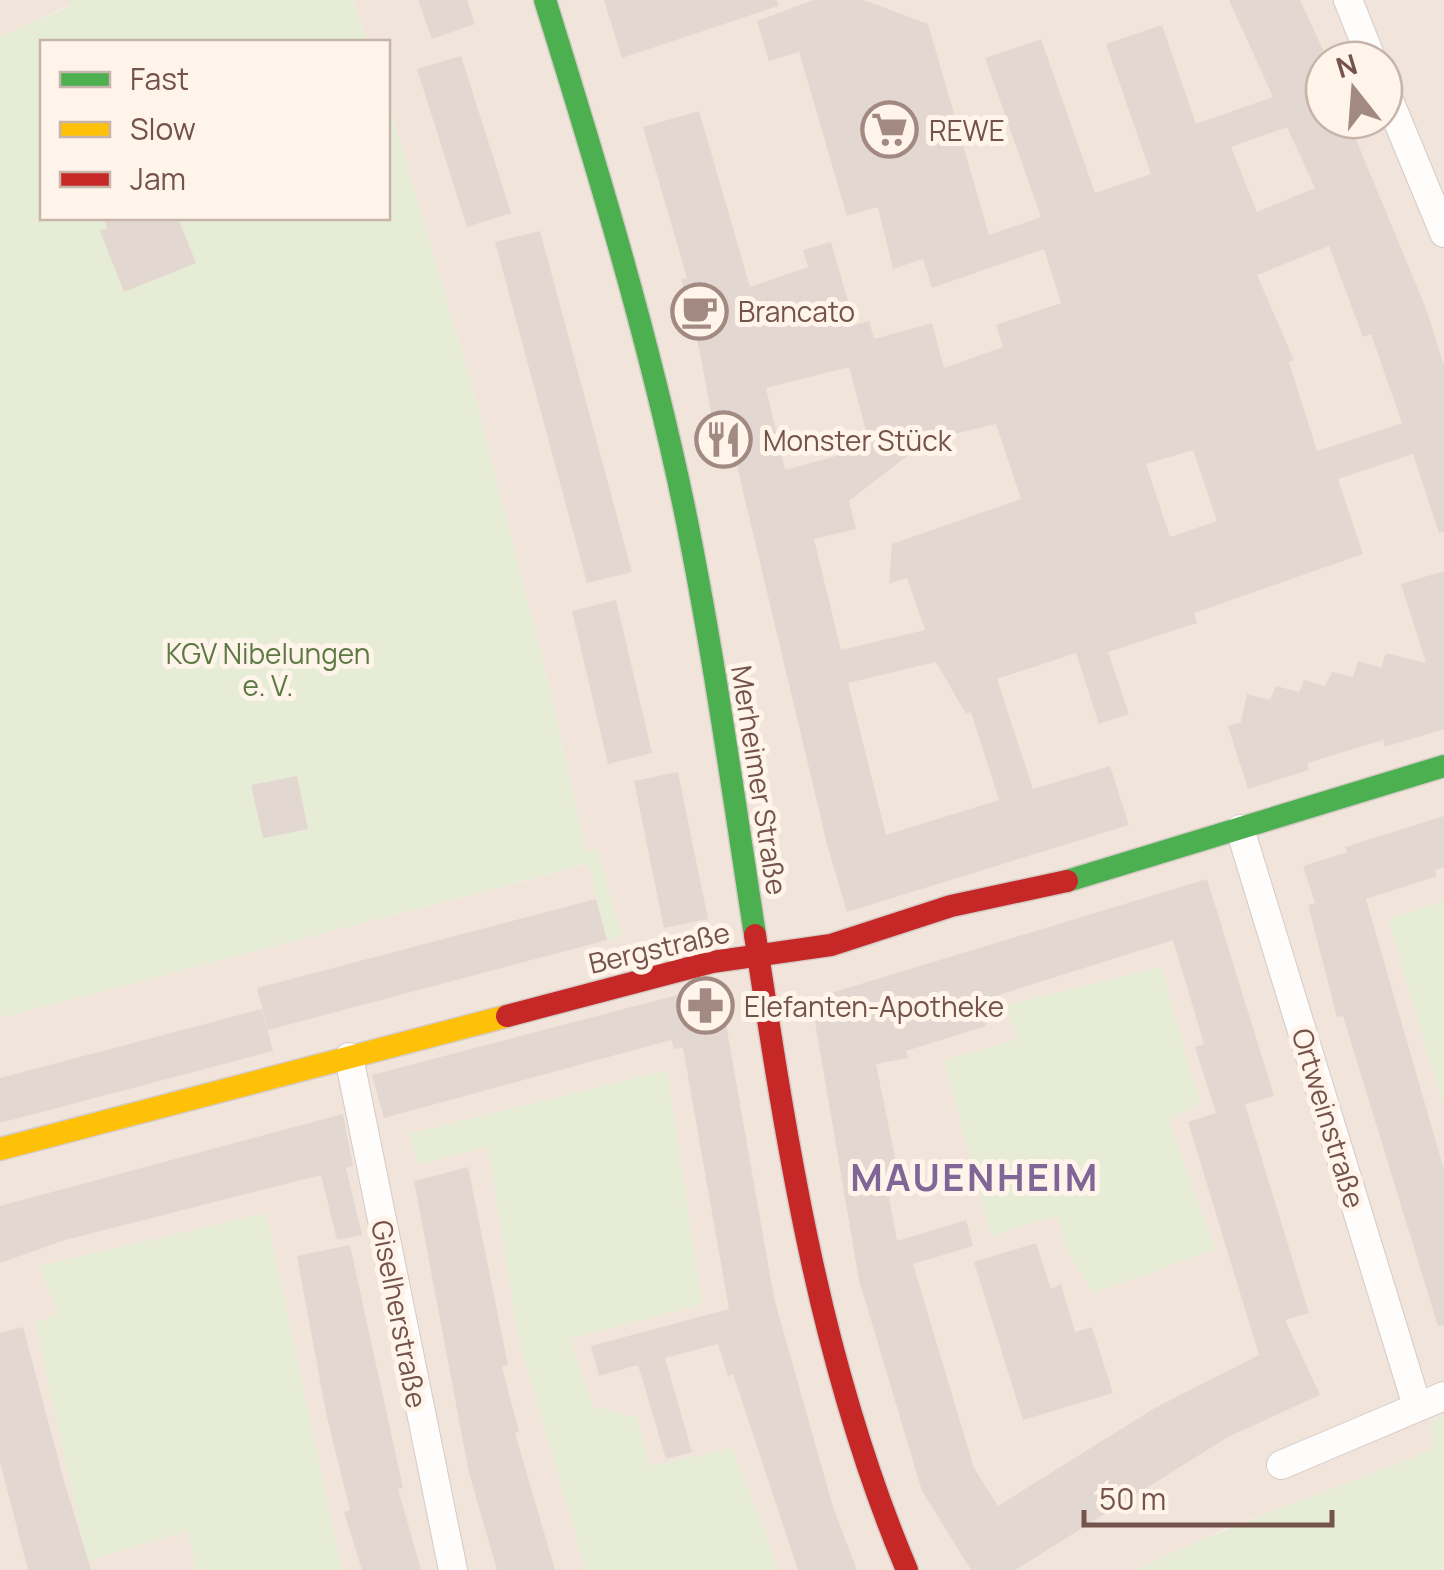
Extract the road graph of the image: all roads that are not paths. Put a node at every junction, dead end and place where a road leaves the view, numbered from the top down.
1 (545, 0) edge
2 (1348, 0) edge
3 (1364, 40) edge
4 (1404, 136) edge
5 (1444, 233) edge
6 (1444, 766) edge
7 (1240, 830) junction
8 (758, 956) junction
9 (349, 1057) junction
10 (0, 1149) edge
11 (1431, 1401) edge
12 (1281, 1466) dead end
13 (454, 1570) edge
14 (907, 1570) edge

1 - 8 main road, Merheimer Straße
2 - 3 street
4 - 5 street
6 - 7 main road, Bergstraße
7 - 8 main road, Bergstraße
7 - 11 street, Ortweinstraße
8 - 9 main road, Bergstraße
8 - 14 main road, Merheimer Straße
9 - 10 main road, Bergstraße
9 - 13 street, Giselherstraße
11 - 12 street

